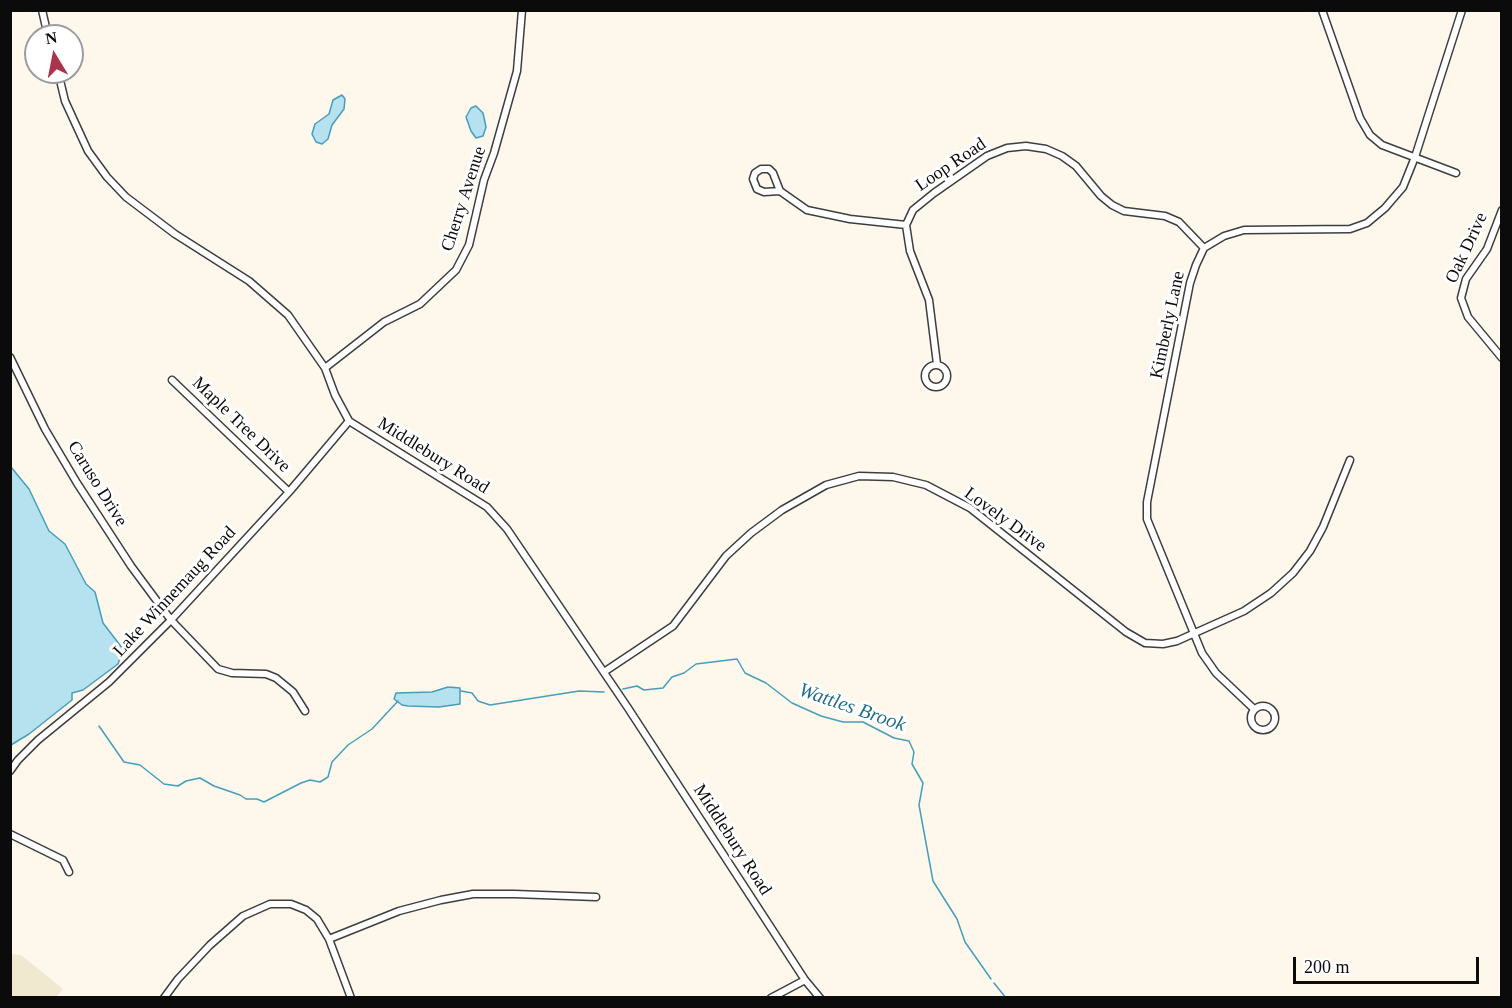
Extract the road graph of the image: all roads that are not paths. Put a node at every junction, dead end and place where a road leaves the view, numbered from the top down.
1 (522, 10) edge
2 (1322, 10) edge
3 (1462, 10) edge
4 (61, 84) edge
5 (1415, 157) junction
6 (1456, 172) dead end
7 (780, 191) junction
8 (1502, 210) edge
9 (906, 225) junction
10 (1204, 248) junction
11 (10, 357) edge
12 (1502, 358) edge
13 (937, 364) dead end
14 (325, 368) junction
15 (172, 380) dead end
16 (349, 421) junction
17 (1350, 460) dead end
18 (289, 492) junction
19 (171, 620) junction
20 (1195, 634) junction
21 (604, 672) junction
22 (1254, 710) junction
23 (305, 711) dead end
24 (10, 771) edge
25 (10, 834) edge
26 (69, 872) dead end
27 (597, 897) dead end
28 (328, 939) junction
29 (805, 980) junction
30 (164, 998) edge
31 (351, 998) edge
32 (771, 998) edge
33 (820, 998) edge

1 - 14 street, Cherry Avenue
2 - 5 street
3 - 5 street
4 - 14 street, Middlebury Road
5 - 6 street
5 - 10 street
7 - 7 street
7 - 9 street
8 - 12 street, Oak Drive
9 - 10 street, Loop Road
9 - 13 street
10 - 20 street, Kimberly Lane
11 - 19 street, Caruso Drive
14 - 16 street, Middlebury Road
15 - 18 street, Maple Tree Drive
16 - 18 street, Lake Winnemaug Road
16 - 21 street, Middlebury Road
17 - 20 street, Lovely Drive
18 - 19 street, Lake Winnemaug Road
19 - 23 street, Caruso Drive
19 - 24 street, Lake Winnemaug Road
20 - 21 street, Lovely Drive
20 - 22 street, Kimberly Lane
21 - 29 street, Middlebury Road
22 - 22 street, Kimberly Lane
25 - 26 street
27 - 28 street
28 - 30 street
28 - 31 street
29 - 32 street
29 - 33 street, Middlebury Road

